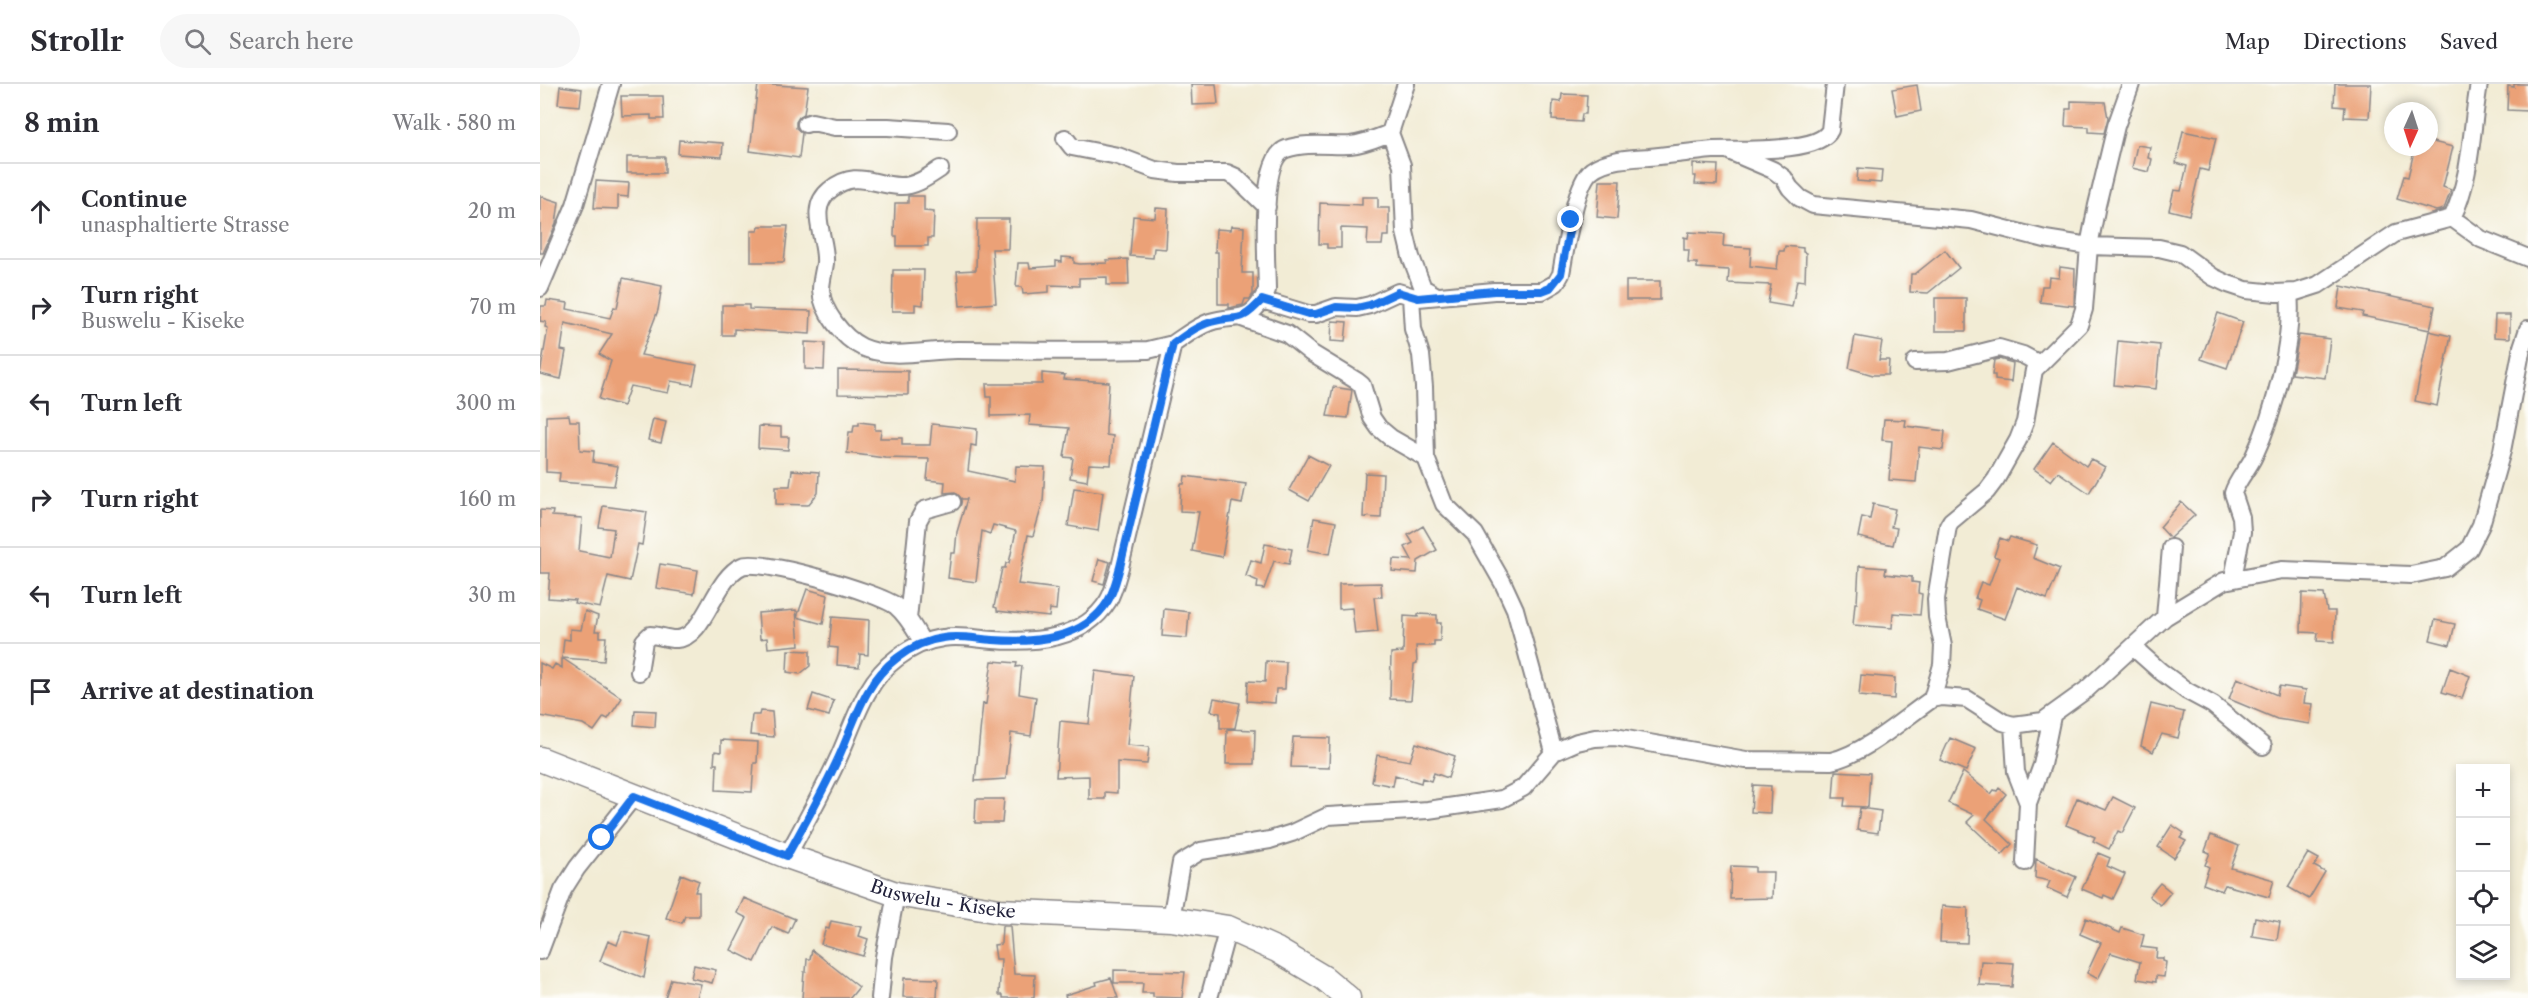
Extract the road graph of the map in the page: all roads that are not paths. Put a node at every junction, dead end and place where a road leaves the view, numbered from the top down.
1 (611, 84) edge
2 (1406, 84) edge
3 (1835, 84) edge
4 (2131, 84) edge
5 (2479, 84) edge
6 (806, 124) dead end
7 (948, 131) dead end
8 (1390, 133) junction
9 (1065, 138) dead end
10 (1731, 152) junction
11 (940, 169) dead end
12 (1267, 207) junction
13 (2452, 218) junction
14 (2089, 246) junction
15 (2528, 258) edge
16 (540, 288) edge
17 (2289, 293) junction
18 (1435, 295) junction
19 (1411, 297) junction
20 (1266, 302) junction
21 (1242, 318) junction
22 (2528, 329) edge
23 (1278, 330) junction
24 (1173, 344) junction
25 (1915, 362) dead end
26 (2038, 363) junction
27 (1426, 458) junction
28 (952, 502) dead end
29 (2171, 548) dead end
30 (2234, 578) junction
31 (2165, 617) junction
32 (908, 619) junction
33 (923, 643) junction
34 (2133, 647) junction
35 (639, 672) dead end
36 (1932, 699) junction
37 (2052, 716) junction
38 (2013, 725) junction
39 (2263, 746) dead end
40 (1554, 752) junction
41 (540, 759) edge
42 (634, 796) junction
43 (2028, 803) junction
44 (787, 856) junction
45 (2025, 862) dead end
46 (896, 894) junction
47 (1171, 919) junction
48 (1228, 928) junction
49 (540, 951) edge
50 (880, 998) edge
51 (1209, 998) edge
52 (1348, 998) edge

1 - 16 street
2 - 8 street
3 - 10 street
4 - 14 street
5 - 13 street
6 - 7 street
8 - 12 street
8 - 18 street
9 - 12 street
10 - 14 street
10 - 18 street
11 - 24 street
12 - 20 street
13 - 15 street
13 - 17 street
14 - 17 street
14 - 26 street
17 - 30 street
18 - 19 street
19 - 20 street
19 - 27 street
20 - 21 street
20 - 23 street
21 - 23 street
21 - 24 street
22 - 30 street
23 - 27 street
24 - 33 street
25 - 26 street
26 - 36 street
27 - 40 street
28 - 32 street
29 - 31 street
30 - 31 street
31 - 34 street
32 - 33 street
32 - 35 street
33 - 44 street
34 - 37 street
34 - 39 street
36 - 38 street
36 - 40 street
37 - 38 street
37 - 43 street
38 - 43 street
40 - 47 street
41 - 42 main road, Buswelu - Kiseke
42 - 44 main road, Buswelu - Kiseke
42 - 49 street
43 - 45 street
44 - 46 main road, Buswelu - Kiseke
46 - 47 main road, Buswelu - Kiseke
46 - 50 street
47 - 48 main road, Buswelu - Kiseke
48 - 51 street
48 - 52 main road, Buswelu - Kiseke

